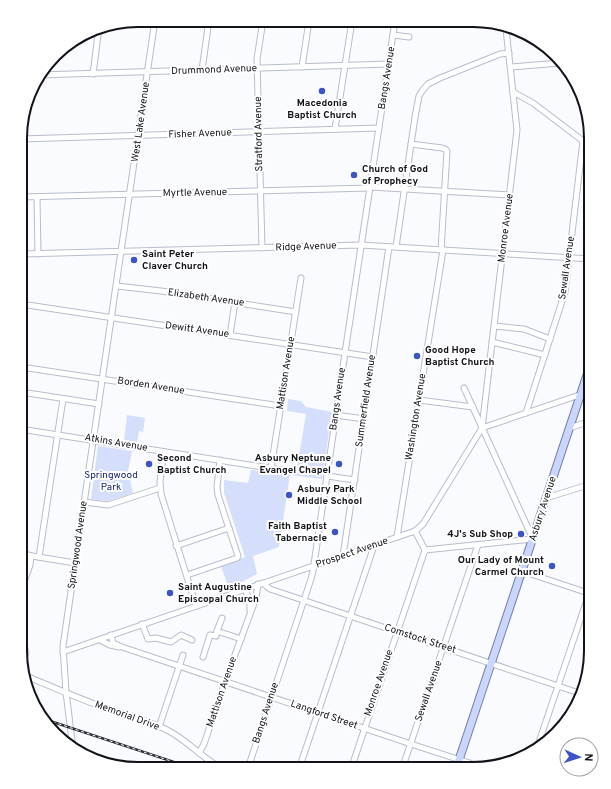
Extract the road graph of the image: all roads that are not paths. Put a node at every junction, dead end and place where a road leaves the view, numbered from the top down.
1 (154, 27) edge
2 (208, 27) edge
3 (262, 27) edge
4 (308, 27) edge
5 (351, 27) edge
6 (395, 27) edge
7 (506, 33) edge
8 (98, 35) edge
9 (393, 35) junction
10 (409, 37) dead end
11 (509, 53) junction
12 (554, 63) edge
13 (389, 64) junction
14 (345, 65) junction
15 (511, 66) junction
16 (302, 67) junction
17 (257, 68) junction
18 (202, 70) junction
19 (148, 72) junction
20 (93, 74) junction
21 (47, 75) edge
22 (513, 92) junction
23 (379, 128) junction
24 (335, 130) junction
25 (259, 132) junction
26 (139, 135) junction
27 (27, 139) edge
28 (583, 141) joint
29 (412, 144) junction
30 (370, 187) junction
31 (405, 188) junction
32 (260, 191) junction
33 (445, 191) junction
34 (130, 194) junction
35 (510, 195) junction
36 (37, 197) junction
37 (27, 198) edge
38 (126, 224) joint
39 (361, 245) junction
40 (389, 247) junction
41 (396, 247) junction
42 (262, 248) junction
43 (442, 250) junction
44 (122, 252) junction
45 (27, 254) edge
46 (38, 254) junction
47 (503, 254) junction
48 (569, 258) junction
49 (584, 259) edge
50 (301, 278) dead end
51 (117, 286) junction
52 (235, 302) junction
53 (27, 305) edge
54 (296, 312) junction
55 (112, 318) junction
56 (494, 326) junction
57 (230, 335) junction
58 (550, 339) junction
59 (492, 342) junction
60 (290, 345) junction
61 (345, 353) junction
62 (545, 355) junction
63 (373, 357) junction
64 (27, 368) edge
65 (102, 379) junction
66 (584, 383) edge
67 (464, 388) dead end
68 (27, 393) edge
69 (584, 393) edge
70 (580, 394) junction
71 (63, 399) junction
72 (419, 400) junction
73 (99, 404) junction
74 (281, 406) junction
75 (473, 408) junction
76 (526, 413) junction
77 (336, 415) junction
78 (364, 419) junction
79 (584, 423) edge
80 (482, 428) junction
81 (569, 428) junction
82 (27, 429) edge
83 (58, 434) junction
84 (93, 440) junction
85 (164, 452) junction
86 (220, 460) junction
87 (271, 468) junction
88 (282, 470) dead end
89 (327, 476) junction
90 (355, 480) junction
91 (584, 486) edge
92 (160, 488) junction
93 (546, 498) junction
94 (84, 502) junction
95 (229, 528) junction
96 (416, 531) junction
97 (398, 537) junction
98 (533, 539) junction
99 (478, 545) junction
100 (176, 546) junction
101 (374, 546) junction
102 (425, 550) junction
103 (27, 555) edge
104 (31, 556) junction
105 (343, 556) junction
106 (39, 557) junction
107 (75, 563) junction
108 (314, 566) junction
109 (522, 571) junction
110 (27, 573) edge
111 (187, 576) junction
112 (260, 584) junction
113 (246, 589) junction
114 (584, 590) edge
115 (304, 601) junction
116 (196, 606) junction
117 (584, 610) edge
118 (350, 616) junction
119 (249, 617) junction
120 (222, 618) dead end
121 (142, 624) junction
122 (217, 631) junction
123 (396, 632) junction
124 (112, 636) junction
125 (241, 639) junction
126 (100, 640) junction
127 (192, 640) dead end
128 (122, 647) junction
129 (443, 647) junction
130 (63, 652) junction
131 (182, 655) dead end
132 (203, 657) dead end
133 (491, 663) junction
134 (179, 667) junction
135 (31, 678) edge
136 (225, 682) junction
137 (558, 686) junction
138 (576, 691) edge
139 (66, 692) junction
140 (272, 697) junction
141 (318, 713) junction
142 (159, 727) junction
143 (364, 728) junction
144 (540, 739) edge
145 (72, 740) edge
146 (410, 744) junction
147 (199, 753) junction
148 (459, 760) junction
149 (211, 762) edge
150 (250, 762) edge
151 (301, 762) edge
152 (353, 762) edge
153 (404, 762) edge
154 (466, 762) edge

1 - 19 street, West Lake Avenue
2 - 18 street
3 - 17 street, Stratford Avenue
4 - 16 street
5 - 14 street
6 - 9 street, Bangs Avenue
7 - 11 street, Monroe Avenue
8 - 20 street
9 - 10 street
9 - 13 street, Bangs Avenue
11 - 15 street, Monroe Avenue
11 - 29 street
12 - 15 street
13 - 14 street, Drummond Avenue
13 - 23 street, Bangs Avenue
14 - 16 street, Drummond Avenue
14 - 24 street
15 - 22 street, Monroe Avenue
16 - 17 street, Drummond Avenue
17 - 18 street, Drummond Avenue
17 - 25 street, Stratford Avenue
18 - 19 street, Drummond Avenue
19 - 20 street, Drummond Avenue
19 - 26 street, West Lake Avenue
20 - 21 street, Drummond Avenue
22 - 28 street
22 - 35 street, Monroe Avenue
23 - 24 street, Fisher Avenue
23 - 30 street, Bangs Avenue
24 - 25 street, Fisher Avenue
25 - 26 street, Fisher Avenue
25 - 32 street, Stratford Avenue
26 - 27 street, Fisher Avenue
26 - 34 street, West Lake Avenue
28 - 48 street, Sewall Avenue
29 - 31 street
29 - 33 street, Washington Avenue
30 - 31 street, Myrtle Avenue
30 - 32 street, Myrtle Avenue
30 - 39 street, Bangs Avenue
31 - 33 street, Myrtle Avenue
31 - 41 street
32 - 34 street, Myrtle Avenue
32 - 42 street, Stratford Avenue
33 - 35 street, Myrtle Avenue
33 - 43 street, Washington Avenue
34 - 36 street, Myrtle Avenue
34 - 38 street, West Lake Avenue
35 - 47 street, Monroe Avenue
36 - 37 street, Myrtle Avenue
36 - 46 street
38 - 44 street, Springwood Avenue
39 - 40 street, Ridge Avenue
39 - 42 street, Ridge Avenue
39 - 61 street, Bangs Avenue
40 - 41 street, Ridge Avenue
40 - 63 street, Summerfield Avenue
41 - 43 street, Ridge Avenue
42 - 44 street, Ridge Avenue
43 - 47 street, Ridge Avenue
43 - 72 street, Washington Avenue
44 - 46 street, Ridge Avenue
44 - 51 street, Springwood Avenue
45 - 46 street, Ridge Avenue
47 - 48 street, Ridge Avenue
47 - 56 street, Monroe Avenue
48 - 49 street, Ridge Avenue
48 - 58 street, Sewall Avenue
50 - 54 street, Mattison Avenue
51 - 52 street, Elizabeth Avenue
51 - 55 street, Springwood Avenue
52 - 54 street, Elizabeth Avenue
52 - 57 street
53 - 55 street, Dewitt Avenue
54 - 60 street, Mattison Avenue
55 - 57 street, Dewitt Avenue
55 - 65 street, Springwood Avenue
56 - 58 street
56 - 59 street, Monroe Avenue
57 - 60 street, Dewitt Avenue
58 - 62 street, Sewall Avenue
59 - 62 street
59 - 80 street, Monroe Avenue
60 - 61 street, Dewitt Avenue
60 - 74 street, Mattison Avenue
61 - 63 street, Dewitt Avenue
61 - 77 street, Bangs Avenue
62 - 76 street, Sewall Avenue
63 - 78 street, Summerfield Avenue
64 - 65 street, Borden Avenue
65 - 73 street, Springwood Avenue
65 - 74 street, Borden Avenue
66 - 70 main road, Asbury Avenue
67 - 75 street
68 - 71 street
69 - 70 street
70 - 76 street
70 - 81 main road, Asbury Avenue
71 - 73 street
71 - 83 street
72 - 75 street
72 - 97 street, Washington Avenue
73 - 84 street, Springwood Avenue
74 - 87 street, Mattison Avenue
75 - 80 street
76 - 80 street
77 - 78 street
77 - 89 street, Bangs Avenue
78 - 90 street, Summerfield Avenue
79 - 81 street
80 - 96 street
80 - 98 street
81 - 93 main road, Asbury Avenue
82 - 83 street, Atkins Avenue
83 - 84 street, Atkins Avenue
83 - 106 street
84 - 85 street, Atkins Avenue
84 - 94 street, Springwood Avenue
85 - 86 street, Atkins Avenue
85 - 92 street
86 - 87 street, Atkins Avenue
86 - 95 street
87 - 88 street, Atkins Avenue
89 - 90 street
89 - 108 street, Bangs Avenue
90 - 105 street, Summerfield Avenue
91 - 93 street
92 - 94 street
92 - 100 street
93 - 98 main road, Asbury Avenue
94 - 107 street, Springwood Avenue
95 - 100 street
95 - 111 street
96 - 97 street, Prospect Avenue
96 - 102 street
97 - 101 street, Prospect Avenue
98 - 99 street
98 - 109 main road, Asbury Avenue
99 - 102 street
99 - 129 street, Sewall Avenue
100 - 111 street
101 - 105 street, Prospect Avenue
101 - 118 street
102 - 123 street, Monroe Avenue
103 - 104 street
104 - 106 street
104 - 110 street
105 - 108 street, Prospect Avenue
106 - 107 street
107 - 130 street, Springwood Avenue
108 - 112 street, Prospect Avenue
108 - 115 street, Bangs Avenue
109 - 114 street
109 - 133 main road, Asbury Avenue
111 - 116 street
112 - 113 street, Prospect Avenue
112 - 115 street, Comstock Street
112 - 119 street, Mattison Avenue
113 - 116 street, Prospect Avenue
113 - 119 street
115 - 118 street, Comstock Street
115 - 140 street, Bangs Avenue
116 - 121 street, Prospect Avenue
117 - 137 street
118 - 123 street, Comstock Street
118 - 141 street
119 - 125 street, Mattison Avenue
120 - 122 street
121 - 124 street, Prospect Avenue
121 - 127 street
122 - 125 street
122 - 132 street
123 - 129 street, Comstock Street
123 - 143 street, Monroe Avenue
124 - 126 street, Prospect Avenue
124 - 128 street, Langford Street
125 - 136 street, Mattison Avenue
126 - 128 street, Langford Street
126 - 130 street, Prospect Avenue
128 - 134 street, Langford Street
129 - 133 street, Comstock Street
129 - 146 street, Sewall Avenue
130 - 139 street, Springwood Avenue
131 - 134 street
133 - 137 street, Comstock Street
133 - 148 main road, Asbury Avenue
134 - 136 street, Langford Street
134 - 142 street
135 - 139 street, Memorial Drive
136 - 140 street, Langford Street
136 - 147 street, Mattison Avenue
137 - 138 street, Comstock Street
137 - 144 street
139 - 142 street, Memorial Drive
139 - 145 street, Springwood Avenue
140 - 141 street, Langford Street
140 - 150 street, Bangs Avenue
141 - 143 street, Langford Street
141 - 151 street
142 - 147 street, Memorial Drive
143 - 146 street, Langford Street
143 - 152 street, Monroe Avenue
146 - 148 street, Langford Street
146 - 153 street, Sewall Avenue
147 - 149 street, Memorial Drive
148 - 154 street, Langford Street

